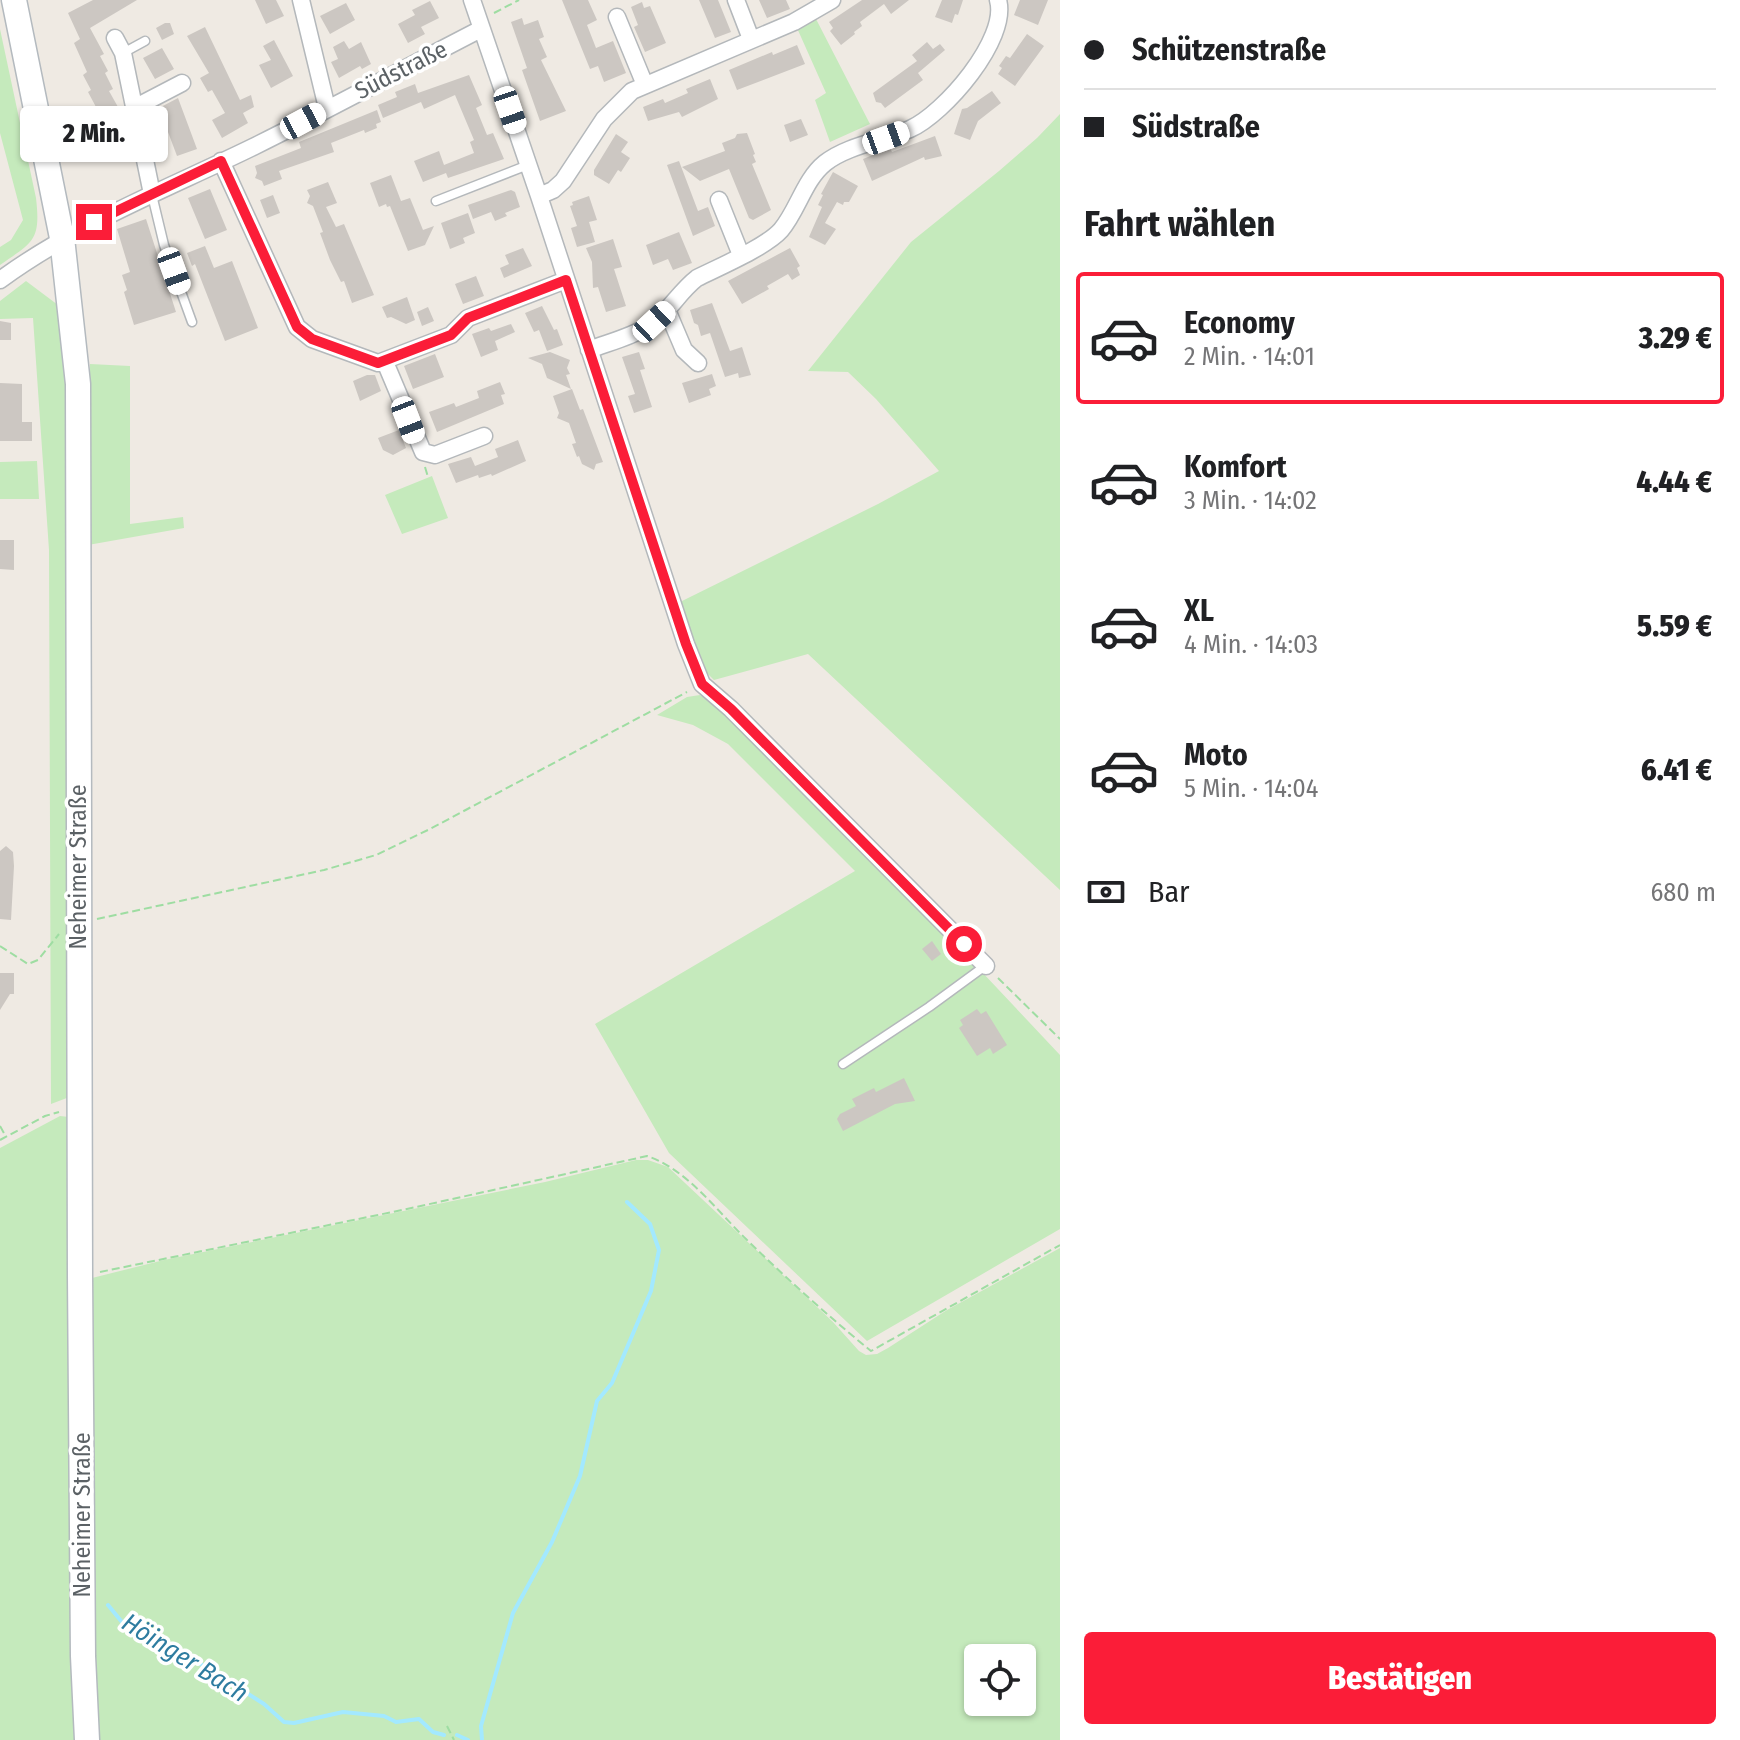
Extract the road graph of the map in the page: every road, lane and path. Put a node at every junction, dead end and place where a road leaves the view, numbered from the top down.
1 (14, 0) edge
2 (301, 0) edge
3 (472, 0) edge
4 (519, 0) edge
5 (736, 0) edge
6 (832, 0) edge
7 (998, 0) edge
8 (617, 17) dead end
9 (480, 25) junction
10 (751, 39) junction
11 (145, 41) dead end
12 (119, 45) joint
13 (182, 83) dead end
14 (645, 85) junction
15 (134, 108) junction
16 (327, 108) junction
17 (221, 161) junction
18 (529, 165) junction
19 (152, 194) junction
20 (539, 196) junction
21 (719, 200) dead end
22 (436, 201) dead end
23 (62, 238) junction
24 (741, 255) junction
25 (0, 280) edge
26 (566, 280) junction
27 (667, 310) junction
28 (192, 322) dead end
29 (589, 350) junction
30 (385, 362) junction
31 (698, 363) dead end
32 (484, 436) dead end
33 (702, 684) junction
34 (78, 923) junction
35 (0, 946) edge
36 (986, 966) junction
37 (1060, 1039) edge
38 (843, 1064) dead end
39 (79, 1106) junction
40 (0, 1126) edge
41 (6, 1136) junction
42 (0, 1140) edge
43 (1060, 1245) edge
44 (80, 1276) junction
45 (447, 1726) dead end
46 (87, 1740) edge
47 (454, 1740) edge

1 - 23 main road, Neheimer Straße
2 - 16 street
3 - 9 street
4 - 9 path
5 - 10 street
6 - 10 street
7 - 24 street
8 - 14 street
9 - 16 street, Südstraße
9 - 18 street
10 - 14 street
11 - 12 lane
12 - 15 street
13 - 15 street
14 - 20 street
15 - 19 street
16 - 17 street, Südstraße
17 - 19 street, Südstraße
17 - 30 street
18 - 20 street
18 - 22 lane
19 - 23 street, Südstraße
19 - 28 lane
20 - 26 street
21 - 24 street
23 - 25 street, Südstraße
23 - 34 main road, Neheimer Straße
24 - 27 street
26 - 29 street
26 - 30 street
27 - 29 street
27 - 31 street
29 - 33 street
30 - 32 street
33 - 34 path
33 - 36 street
34 - 35 path
34 - 39 main road, Neheimer Straße
36 - 37 path
36 - 38 lane
39 - 41 path
39 - 44 main road, Neheimer Straße
40 - 41 path
41 - 42 path
43 - 44 path
44 - 46 main road, Neheimer Straße
45 - 47 path

